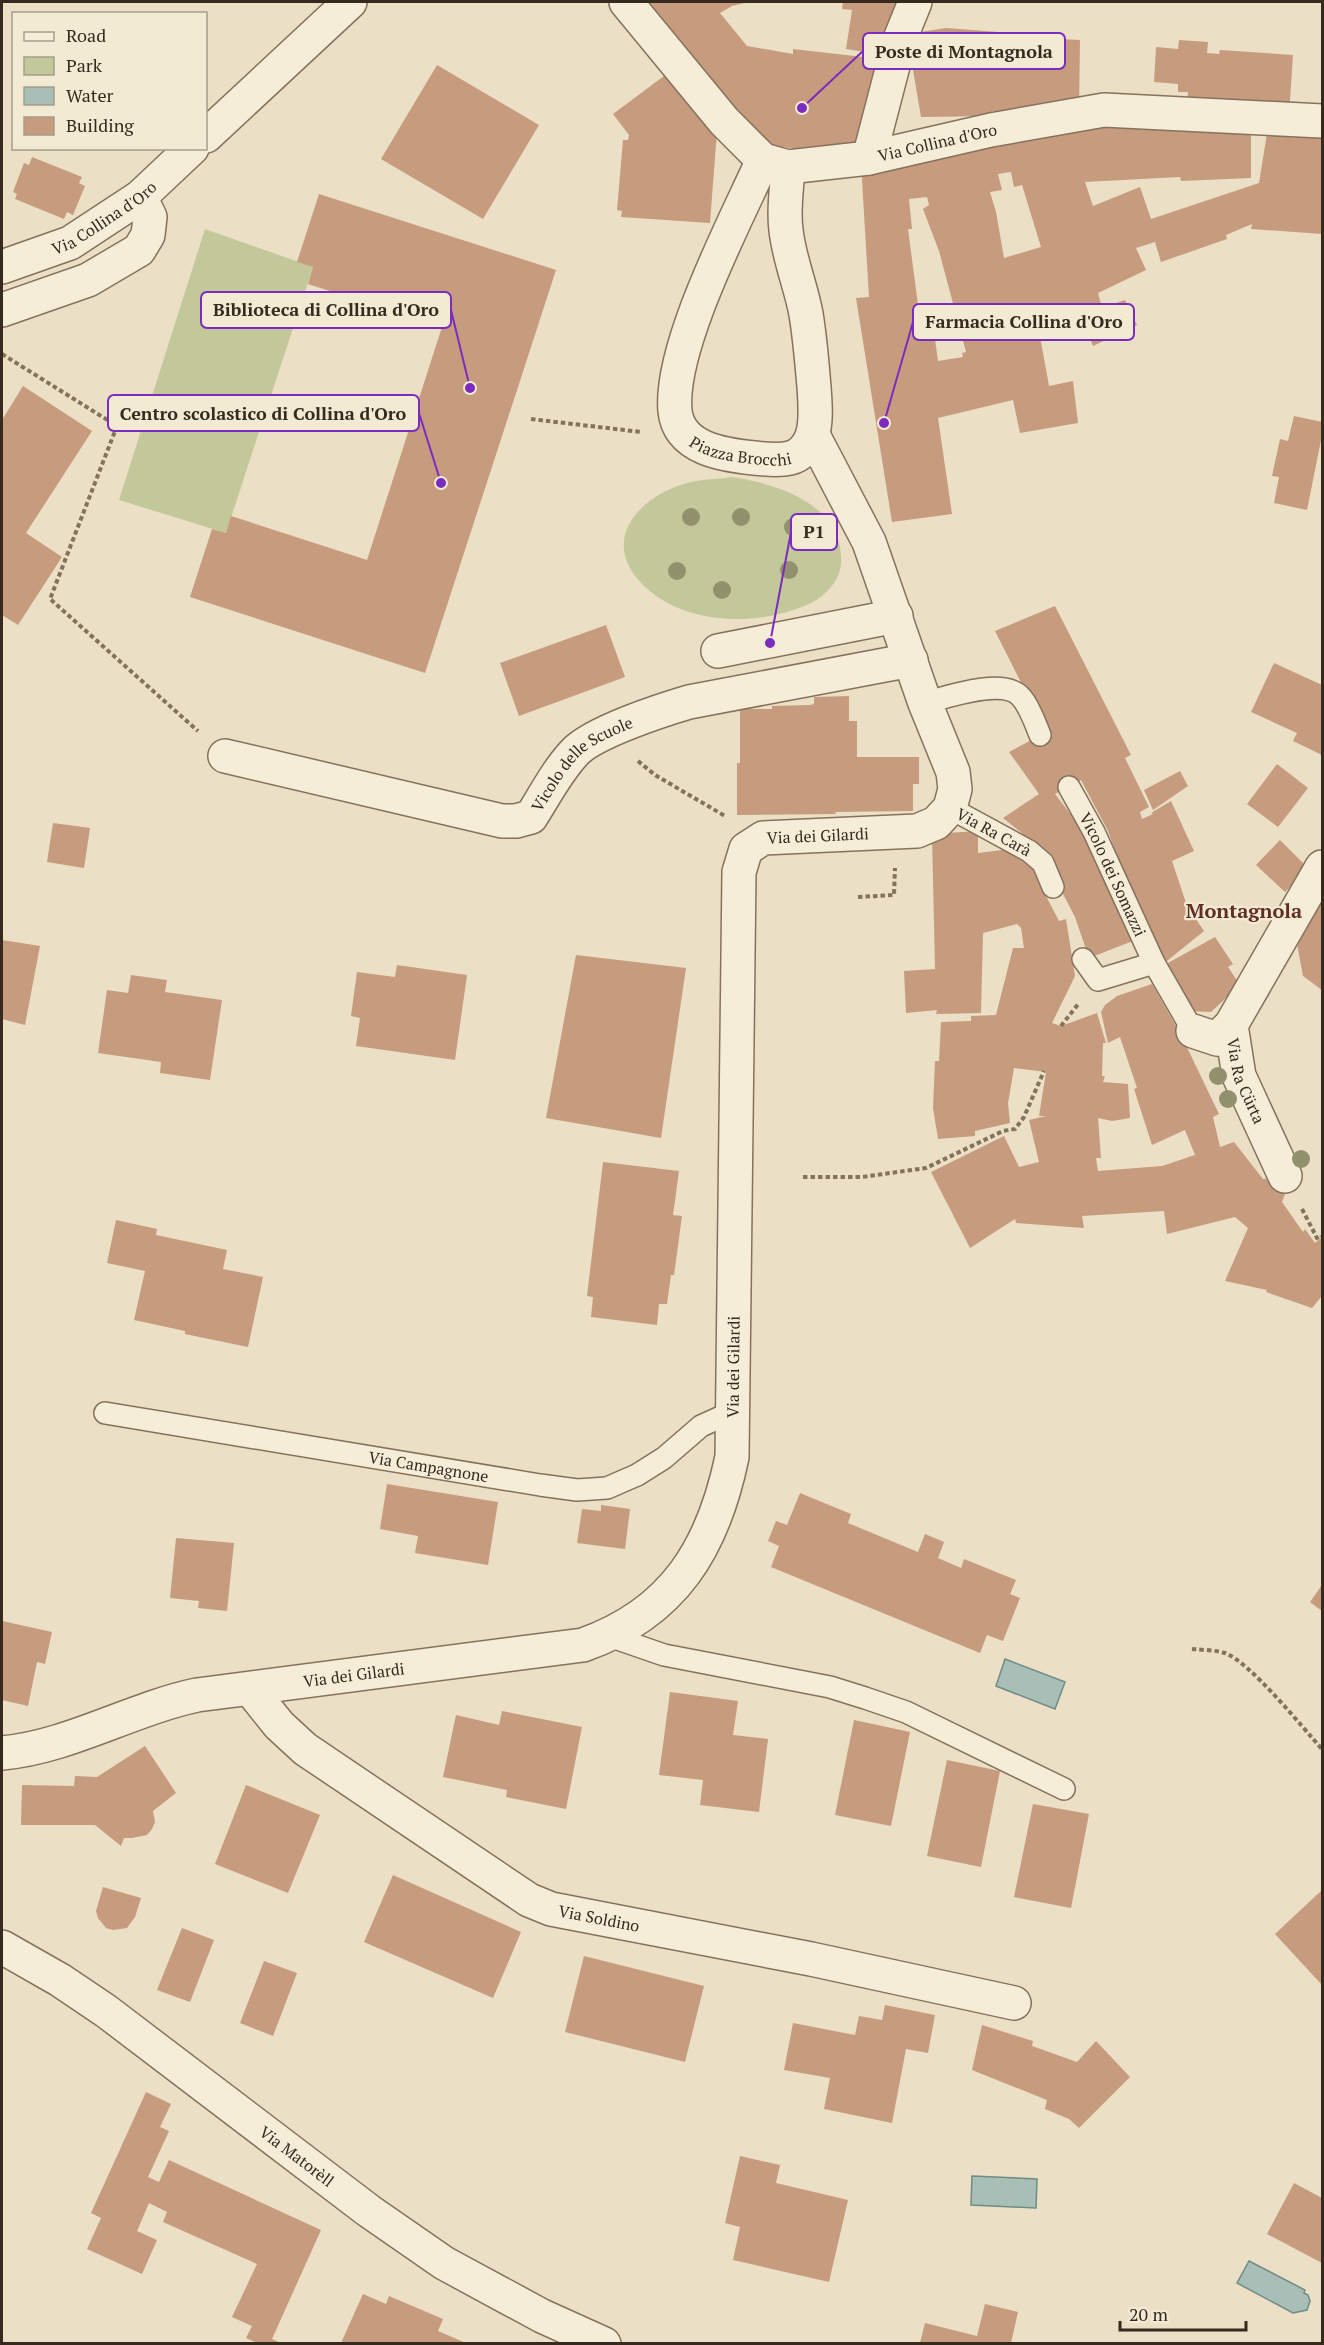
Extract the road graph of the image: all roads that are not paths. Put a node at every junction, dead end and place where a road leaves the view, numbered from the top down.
1 (350, 2) edge
2 (626, 2) edge
3 (915, 2) edge
4 (1323, 121) edge
5 (207, 135) edge
6 (190, 150) edge
7 (869, 158) junction
8 (776, 163) junction
9 (140, 197) junction
10 (2, 267) edge
11 (2, 310) edge
12 (813, 435) junction
13 (896, 616) junction
14 (718, 651) dead end
15 (911, 660) junction
16 (925, 703) junction
17 (1040, 735) dead end
18 (225, 756) road end
19 (1069, 787) dead end
20 (950, 808) junction
21 (1323, 867) edge
22 (1053, 887) dead end
23 (1083, 958) dead end
24 (1154, 963) junction
25 (1231, 1025) junction
26 (1193, 1031) joint
27 (1285, 1176) dead end
28 (734, 1411) junction
29 (105, 1413) dead end
30 (609, 1636) junction
31 (251, 1690) junction
32 (2, 1753) edge
33 (1064, 1790) dead end
34 (2, 1947) edge
35 (1014, 2002) dead end
36 (604, 2343) edge

1 - 5 street
2 - 8 street
3 - 7 street
4 - 7 street, Via Collina d'Oro
6 - 9 street, Via Collina d'Oro
7 - 8 street, Via Collina d'Oro
8 - 12 street, Piazza Brocchi
8 - 12 street, Piazza Brocchi
9 - 10 street, Via Collina d'Oro
9 - 11 street
12 - 13 street
13 - 14 street
13 - 15 street
15 - 16 street
15 - 18 street, Vicolo delle Scuole
16 - 17 lane
16 - 20 street
19 - 24 lane, Vicolo dei Somazzi
20 - 22 lane, Via Ra Carà
20 - 28 street, Via dei Gilardi
21 - 25 street
23 - 24 lane
24 - 26 lane
25 - 26 street, Via Ra Cürta
25 - 27 street, Via Ra Cürta
28 - 29 lane, Via Campagnone
28 - 30 street, Via dei Gilardi
30 - 31 street, Via dei Gilardi
30 - 33 lane
31 - 32 street, Via dei Gilardi
31 - 35 street, Via Soldino
34 - 36 street, Via Matorèll

